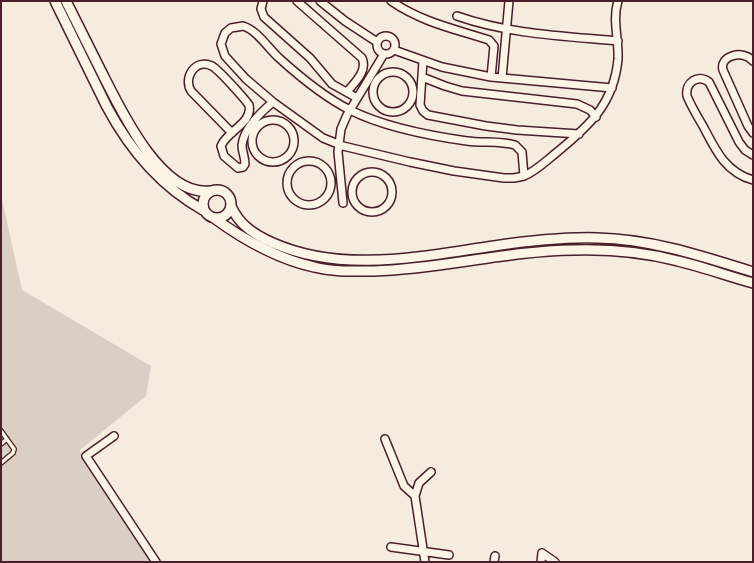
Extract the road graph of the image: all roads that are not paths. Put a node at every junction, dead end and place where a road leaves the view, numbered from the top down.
1 (55, 1) edge
2 (66, 1) edge
3 (263, 1) edge
4 (297, 1) edge
5 (320, 1) edge
6 (391, 1) edge
7 (509, 1) edge
8 (618, 1) edge
9 (457, 16) dead end
10 (506, 30) junction
11 (618, 41) junction
12 (377, 42) junction
13 (394, 50) junction
14 (384, 54) junction
15 (423, 61) junction
16 (753, 61) edge
17 (422, 77) junction
18 (491, 77) junction
19 (373, 78) junction
20 (502, 78) junction
21 (612, 88) junction
22 (346, 92) junction
23 (357, 98) junction
24 (273, 102) junction
25 (350, 110) junction
26 (596, 117) junction
27 (232, 133) junction
28 (753, 133) edge
29 (579, 134) junction
30 (338, 144) junction
31 (753, 155) edge
32 (287, 156) junction
33 (297, 165) junction
34 (524, 176) junction
35 (753, 180) edge
36 (209, 191) junction
37 (329, 193) junction
38 (354, 199) junction
39 (343, 202) junction
40 (231, 206) junction
41 (203, 210) junction
42 (214, 218) junction
43 (753, 272) edge
44 (753, 283) edge
45 (1, 431) edge
46 (114, 436) dead end
47 (7, 439) junction
48 (385, 439) dead end
49 (1, 444) edge
50 (1, 464) edge
51 (431, 472) dead end
52 (416, 496) junction
53 (391, 547) dead end
54 (424, 551) junction
55 (448, 555) dead end
56 (156, 562) edge
57 (425, 562) edge
58 (541, 562) edge
59 (555, 562) edge

1 - 41 main road
2 - 36 main road
3 - 22 street
4 - 22 street
5 - 12 street
6 - 18 street
7 - 10 street
8 - 11 street
9 - 10 street
10 - 11 street
10 - 20 street
11 - 21 street
12 - 13 street
12 - 14 street
13 - 14 street
13 - 15 street
14 - 19 street
15 - 17 street
15 - 18 street
16 - 28 street
17 - 26 street
17 - 29 street
18 - 20 street
19 - 19 street
19 - 23 street
20 - 21 street
21 - 26 street
22 - 23 street
23 - 25 street
24 - 25 street
24 - 27 street
24 - 30 street
25 - 30 street
25 - 34 street
26 - 29 street
27 - 27 street
29 - 34 street
30 - 34 street
30 - 39 street
31 - 35 street
32 - 32 street
32 - 33 street
33 - 37 street
33 - 37 street
36 - 40 main road
36 - 41 main road
37 - 39 street
38 - 38 street
38 - 39 street
40 - 42 main road
40 - 43 main road
41 - 42 main road
42 - 44 main road
45 - 47 lane
46 - 56 street
47 - 49 lane
47 - 50 lane
48 - 52 street
51 - 52 street
52 - 54 street
53 - 54 street
54 - 55 street
54 - 57 street
58 - 59 street

